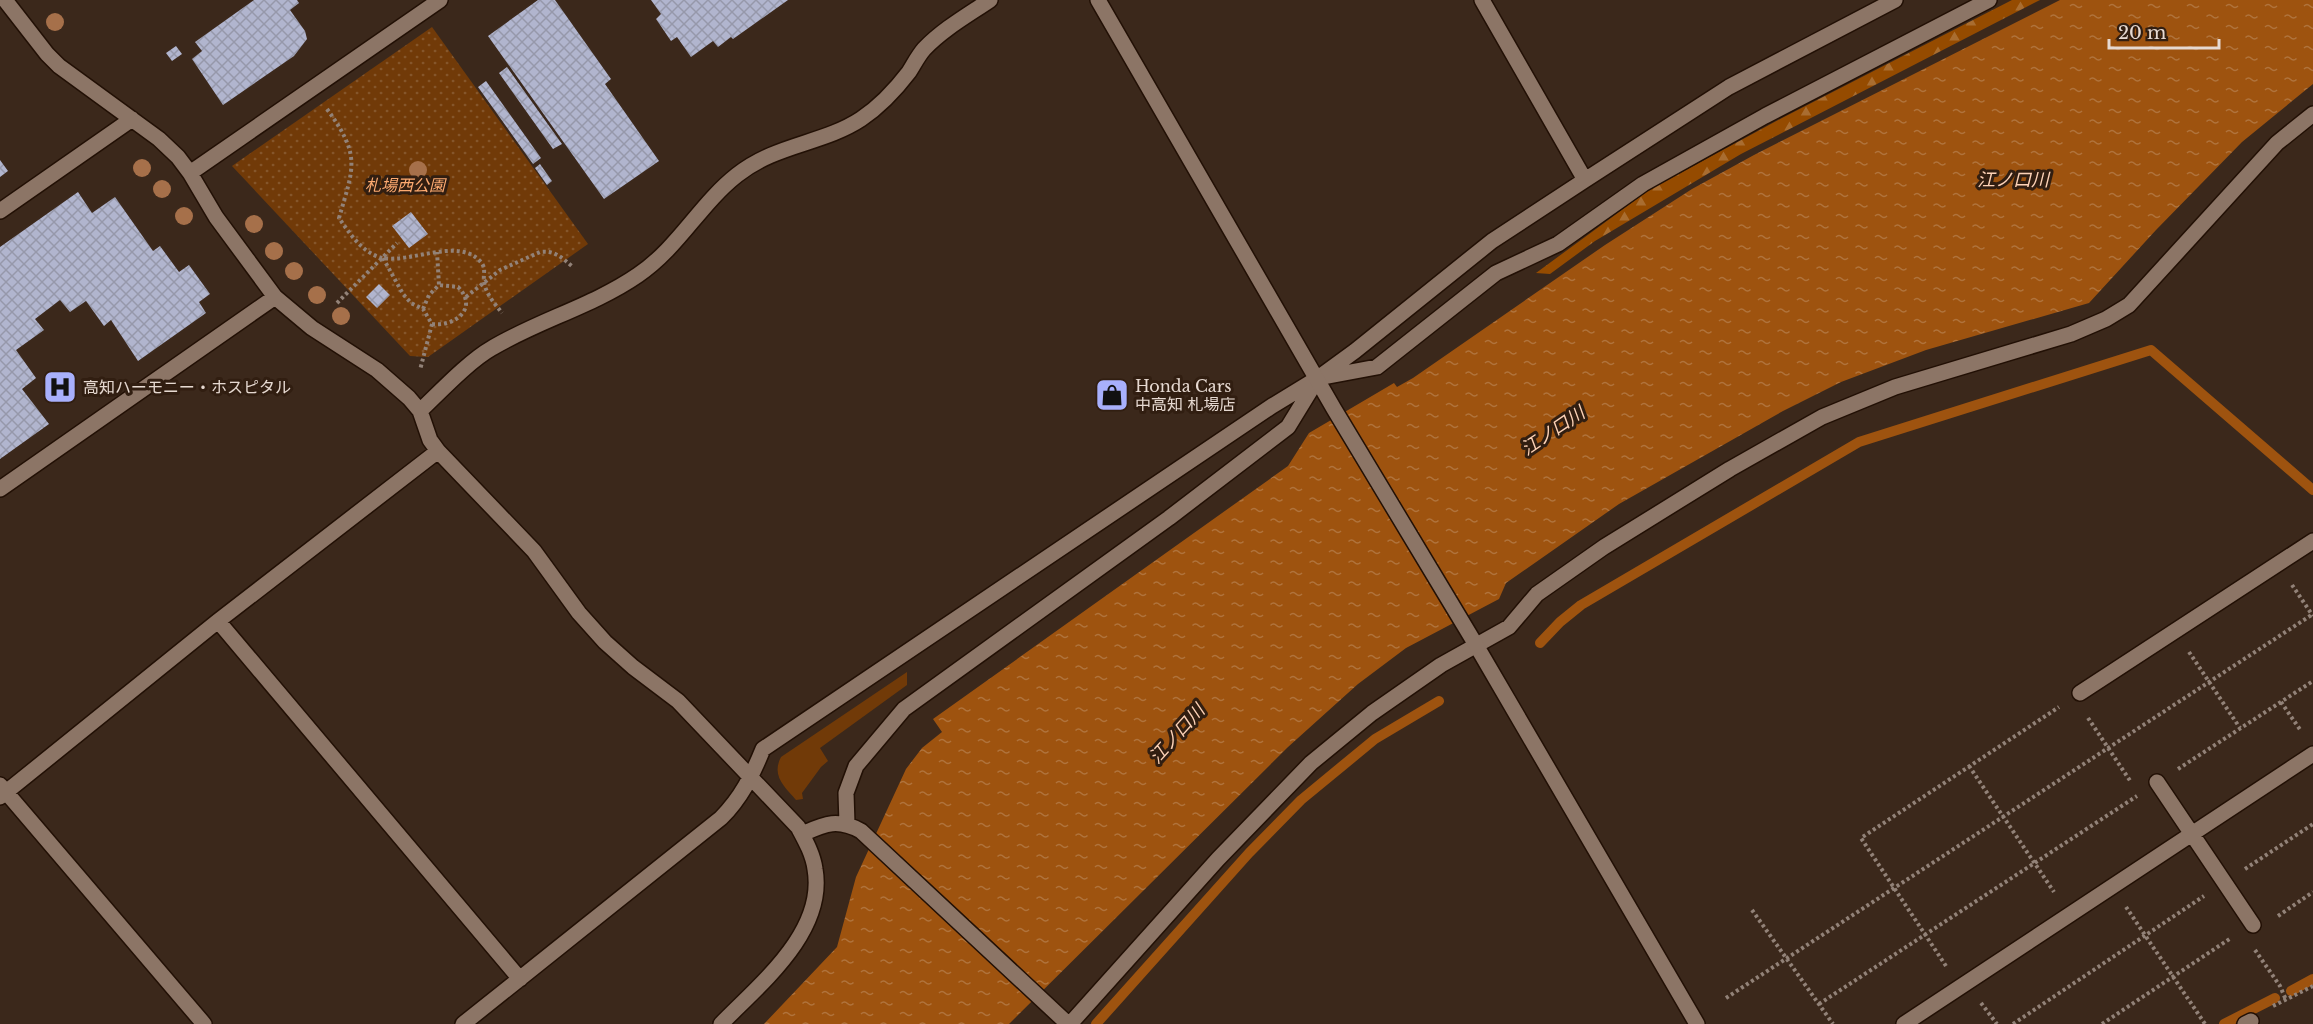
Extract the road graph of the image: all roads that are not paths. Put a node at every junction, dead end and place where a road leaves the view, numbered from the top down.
1 (5, 0) edge
2 (440, 0) edge
3 (990, 0) edge
4 (1098, 0) edge
5 (1482, 0) edge
6 (1895, 0) edge
7 (1989, 0) edge
8 (2313, 114) edge
9 (132, 119) junction
10 (190, 173) junction
11 (1585, 180) junction
12 (0, 211) edge
13 (275, 297) junction
14 (1318, 378) junction
15 (420, 411) junction
16 (438, 452) junction
17 (0, 489) edge
18 (2313, 541) edge
19 (218, 621) junction
20 (1476, 645) junction
21 (2077, 695) road end
22 (2313, 754) edge
23 (751, 779) junction
24 (2157, 783) road end
25 (2, 791) edge
26 (847, 824) junction
27 (802, 834) junction
28 (2192, 834) junction
29 (2253, 926) road end
30 (520, 979) junction
31 (204, 1024) edge
32 (463, 1024) edge
33 (721, 1024) edge
34 (1069, 1024) edge
35 (1697, 1024) edge
36 (1904, 1024) edge

1 - 9 street
2 - 10 street
3 - 15 street
4 - 14 street
5 - 11 street
6 - 11 street
7 - 14 street
8 - 20 street
9 - 10 street
9 - 12 street
10 - 13 street
11 - 14 street
13 - 15 street
13 - 17 street
14 - 20 street
14 - 23 street
14 - 26 street
15 - 16 street
16 - 19 street
16 - 23 street
18 - 21 street
19 - 25 street
19 - 30 street
20 - 34 street
20 - 35 street
22 - 28 street
23 - 27 street
23 - 30 street
24 - 28 street
25 - 31 street
26 - 27 street
26 - 34 street
27 - 33 street
28 - 29 street
28 - 36 street
30 - 32 street

